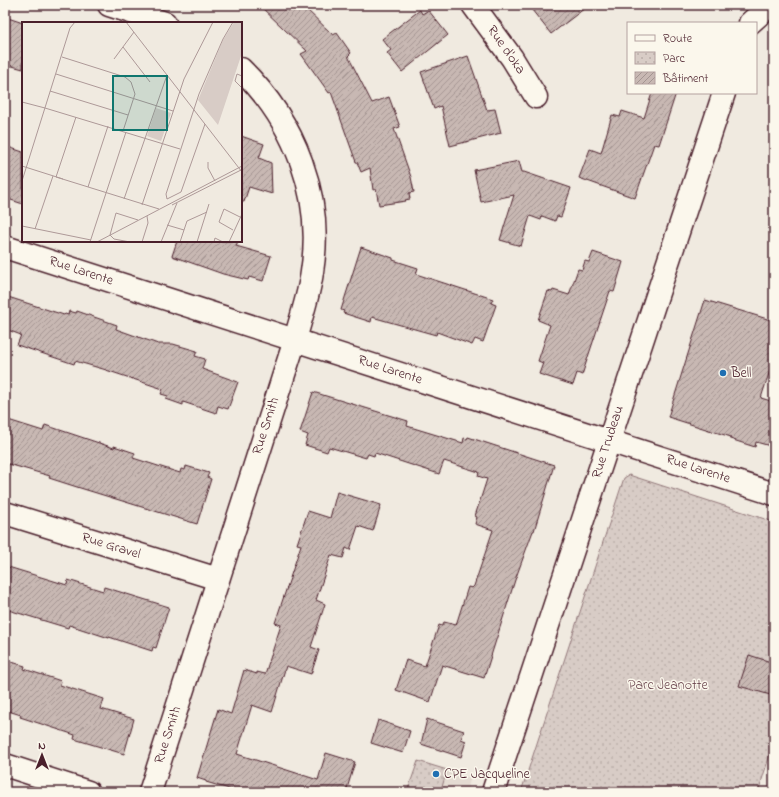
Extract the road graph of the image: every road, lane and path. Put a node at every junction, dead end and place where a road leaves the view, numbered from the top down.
1 (109, 5) edge
2 (473, 5) edge
3 (770, 5) edge
4 (162, 22) edge
5 (751, 22) edge
6 (242, 70) edge
7 (724, 94) edge
8 (536, 97) dead end
9 (5, 247) edge
10 (295, 340) junction
11 (609, 440) junction
12 (774, 494) edge
13 (5, 513) edge
14 (218, 579) junction
15 (5, 765) edge
16 (88, 792) edge
17 (150, 792) edge
18 (493, 792) edge

1 - 4 street
2 - 8 street, Rue d'oka
3 - 5 street
6 - 10 street, Rue Smith
7 - 11 street, Rue Trudeau
9 - 10 street, Rue Larente
10 - 11 street, Rue Larente
10 - 14 street, Rue Smith
11 - 12 street, Rue Larente
11 - 18 street, Rue Trudeau
13 - 14 street, Rue Gravel
14 - 17 street, Rue Smith
15 - 16 street

